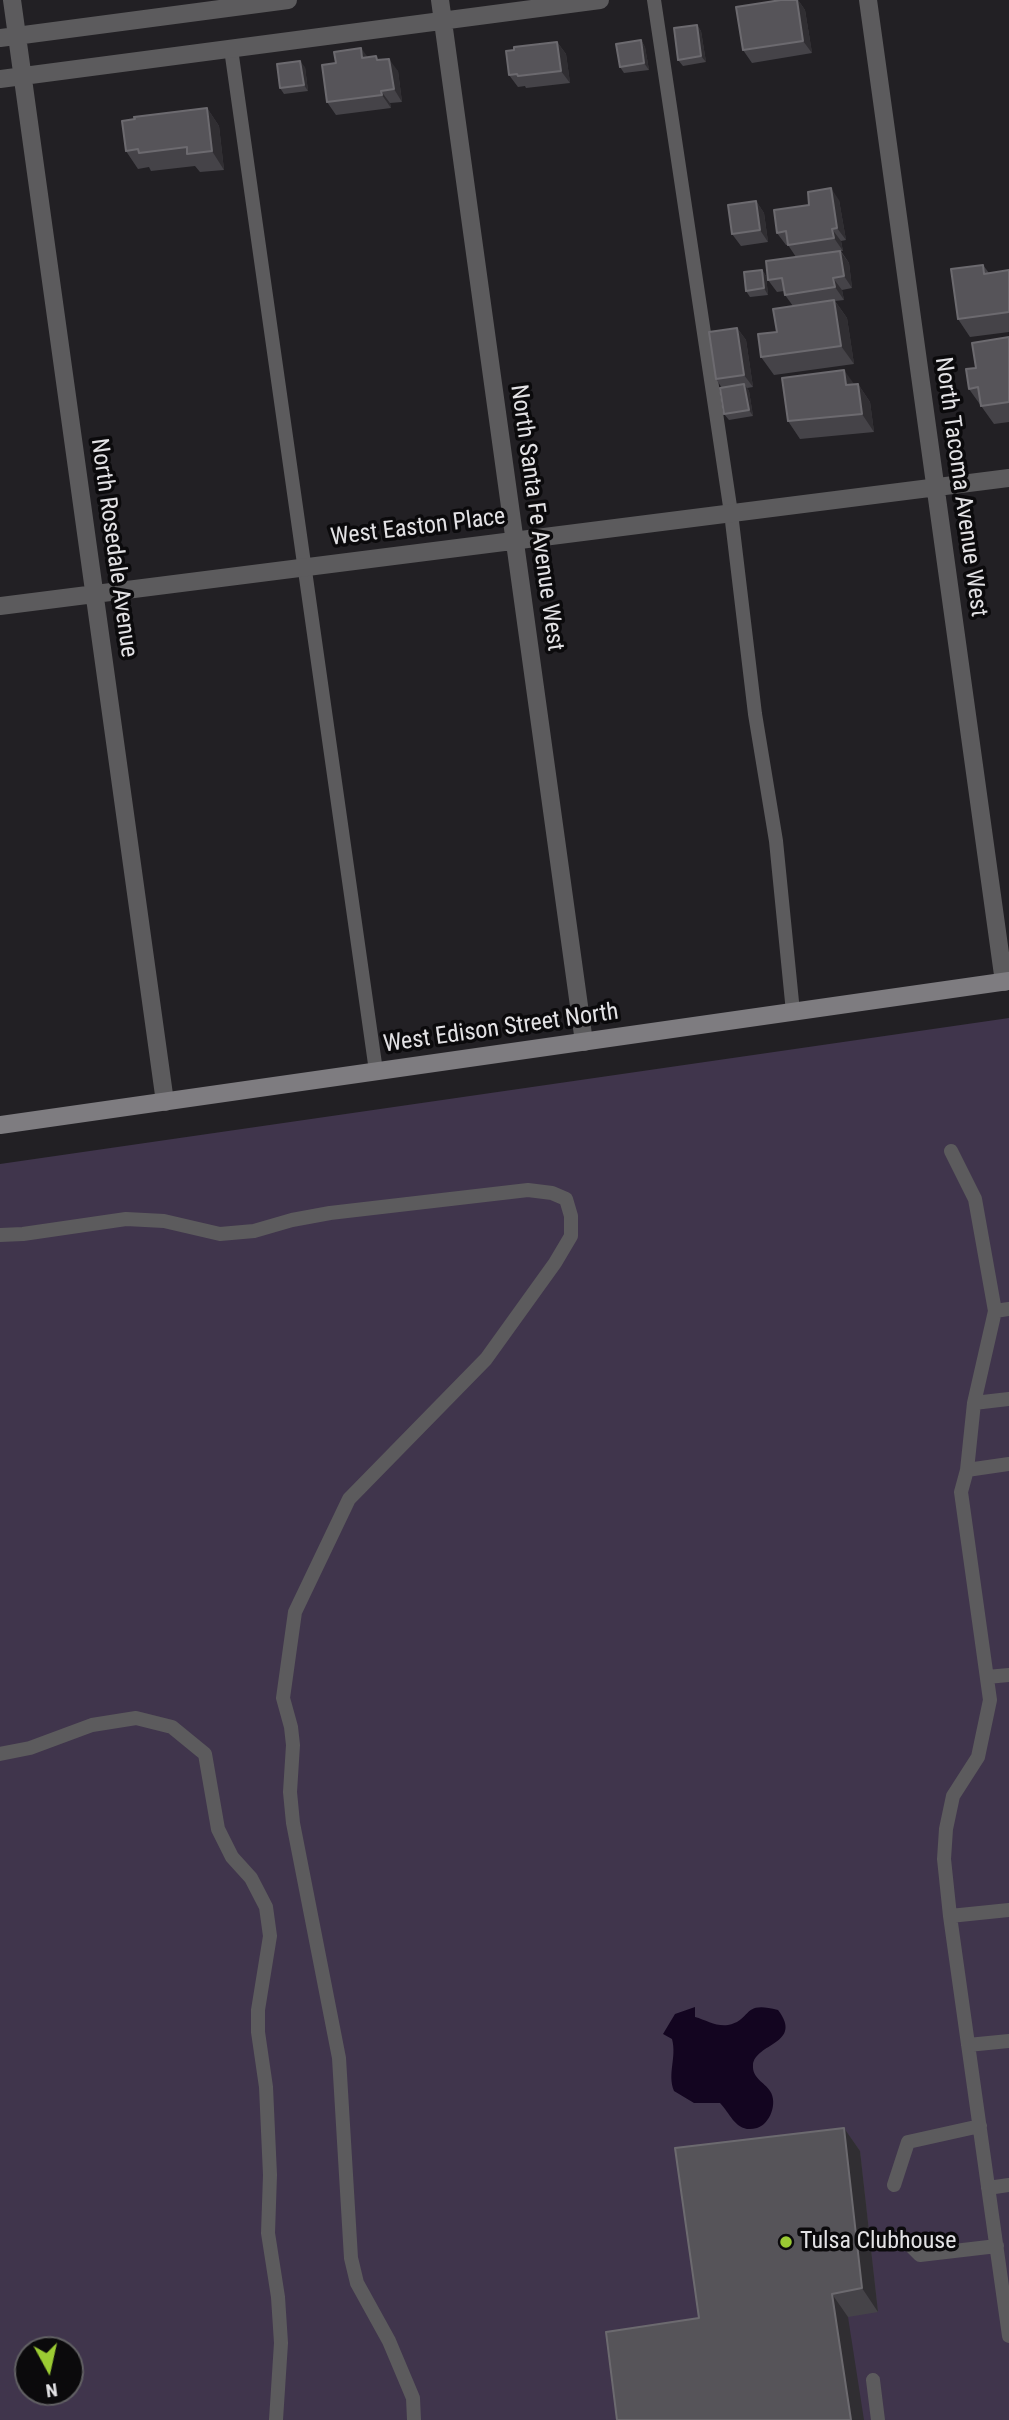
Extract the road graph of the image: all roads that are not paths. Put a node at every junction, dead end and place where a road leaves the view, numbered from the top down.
1 (12, 0) edge
2 (288, 0) edge
3 (440, 0) edge
4 (600, 0) edge
5 (654, 0) edge
6 (868, 0) edge
7 (225, 4) edge
8 (443, 20) junction
9 (8, 37) edge
10 (231, 49) junction
11 (22, 76) junction
12 (0, 79) edge
13 (1009, 478) edge
14 (936, 486) junction
15 (731, 513) junction
16 (515, 541) junction
17 (304, 567) junction
18 (95, 593) junction
19 (0, 606) edge
20 (1006, 981) edge
21 (793, 1012) junction
22 (584, 1042) junction
23 (376, 1072) junction
24 (164, 1102) junction
25 (0, 1125) edge
26 (951, 1151) dead end
27 (0, 1235) edge
28 (1002, 1310) edge
29 (1009, 1399) edge
30 (974, 1404) junction
31 (1009, 1464) edge
32 (967, 1470) junction
33 (1009, 1675) edge
34 (987, 1677) junction
35 (0, 1755) edge
36 (1009, 1910) edge
37 (950, 1916) junction
38 (1009, 2041) edge
39 (968, 2045) junction
40 (980, 2126) junction
41 (894, 2185) dead end
42 (1009, 2185) edge
43 (988, 2188) junction
44 (901, 2236) dead end
45 (997, 2246) junction
46 (1009, 2336) edge
47 (873, 2380) dead end
48 (276, 2420) edge
49 (414, 2420) edge
50 (878, 2420) edge

1 - 9 street, North Rosedale Avenue
2 - 7 street
3 - 8 street, North Santa Fe Avenue West
4 - 8 street
5 - 15 lane
6 - 14 street, North Tacoma Avenue West
7 - 9 street
8 - 10 street
8 - 16 street, North Santa Fe Avenue West
9 - 11 street, North Rosedale Avenue
10 - 11 street
10 - 17 lane
11 - 12 street
11 - 18 street, North Rosedale Avenue
13 - 14 street, West Easton Place
14 - 15 street, West Easton Place
14 - 20 street, North Tacoma Avenue West
15 - 16 street, West Easton Place
15 - 21 lane
16 - 17 street, West Easton Place
16 - 22 street, North Santa Fe Avenue West
17 - 18 street, West Easton Place
17 - 23 lane
18 - 19 street, West Easton Place
18 - 24 street, North Rosedale Avenue
20 - 21 main road, West Edison Street North
21 - 22 main road, West Edison Street North
22 - 23 main road, West Edison Street North
23 - 24 main road, West Edison Street North
24 - 25 main road, West Edison Street North
26 - 28 lane
27 - 49 lane
28 - 30 lane
29 - 30 lane
30 - 32 lane
31 - 32 lane
32 - 34 lane
33 - 34 lane
34 - 37 lane
35 - 48 lane
36 - 37 lane
37 - 39 lane
38 - 39 lane
39 - 40 lane
40 - 41 lane
40 - 43 lane
42 - 43 lane
43 - 45 lane
44 - 45 lane
45 - 46 lane
47 - 50 lane

